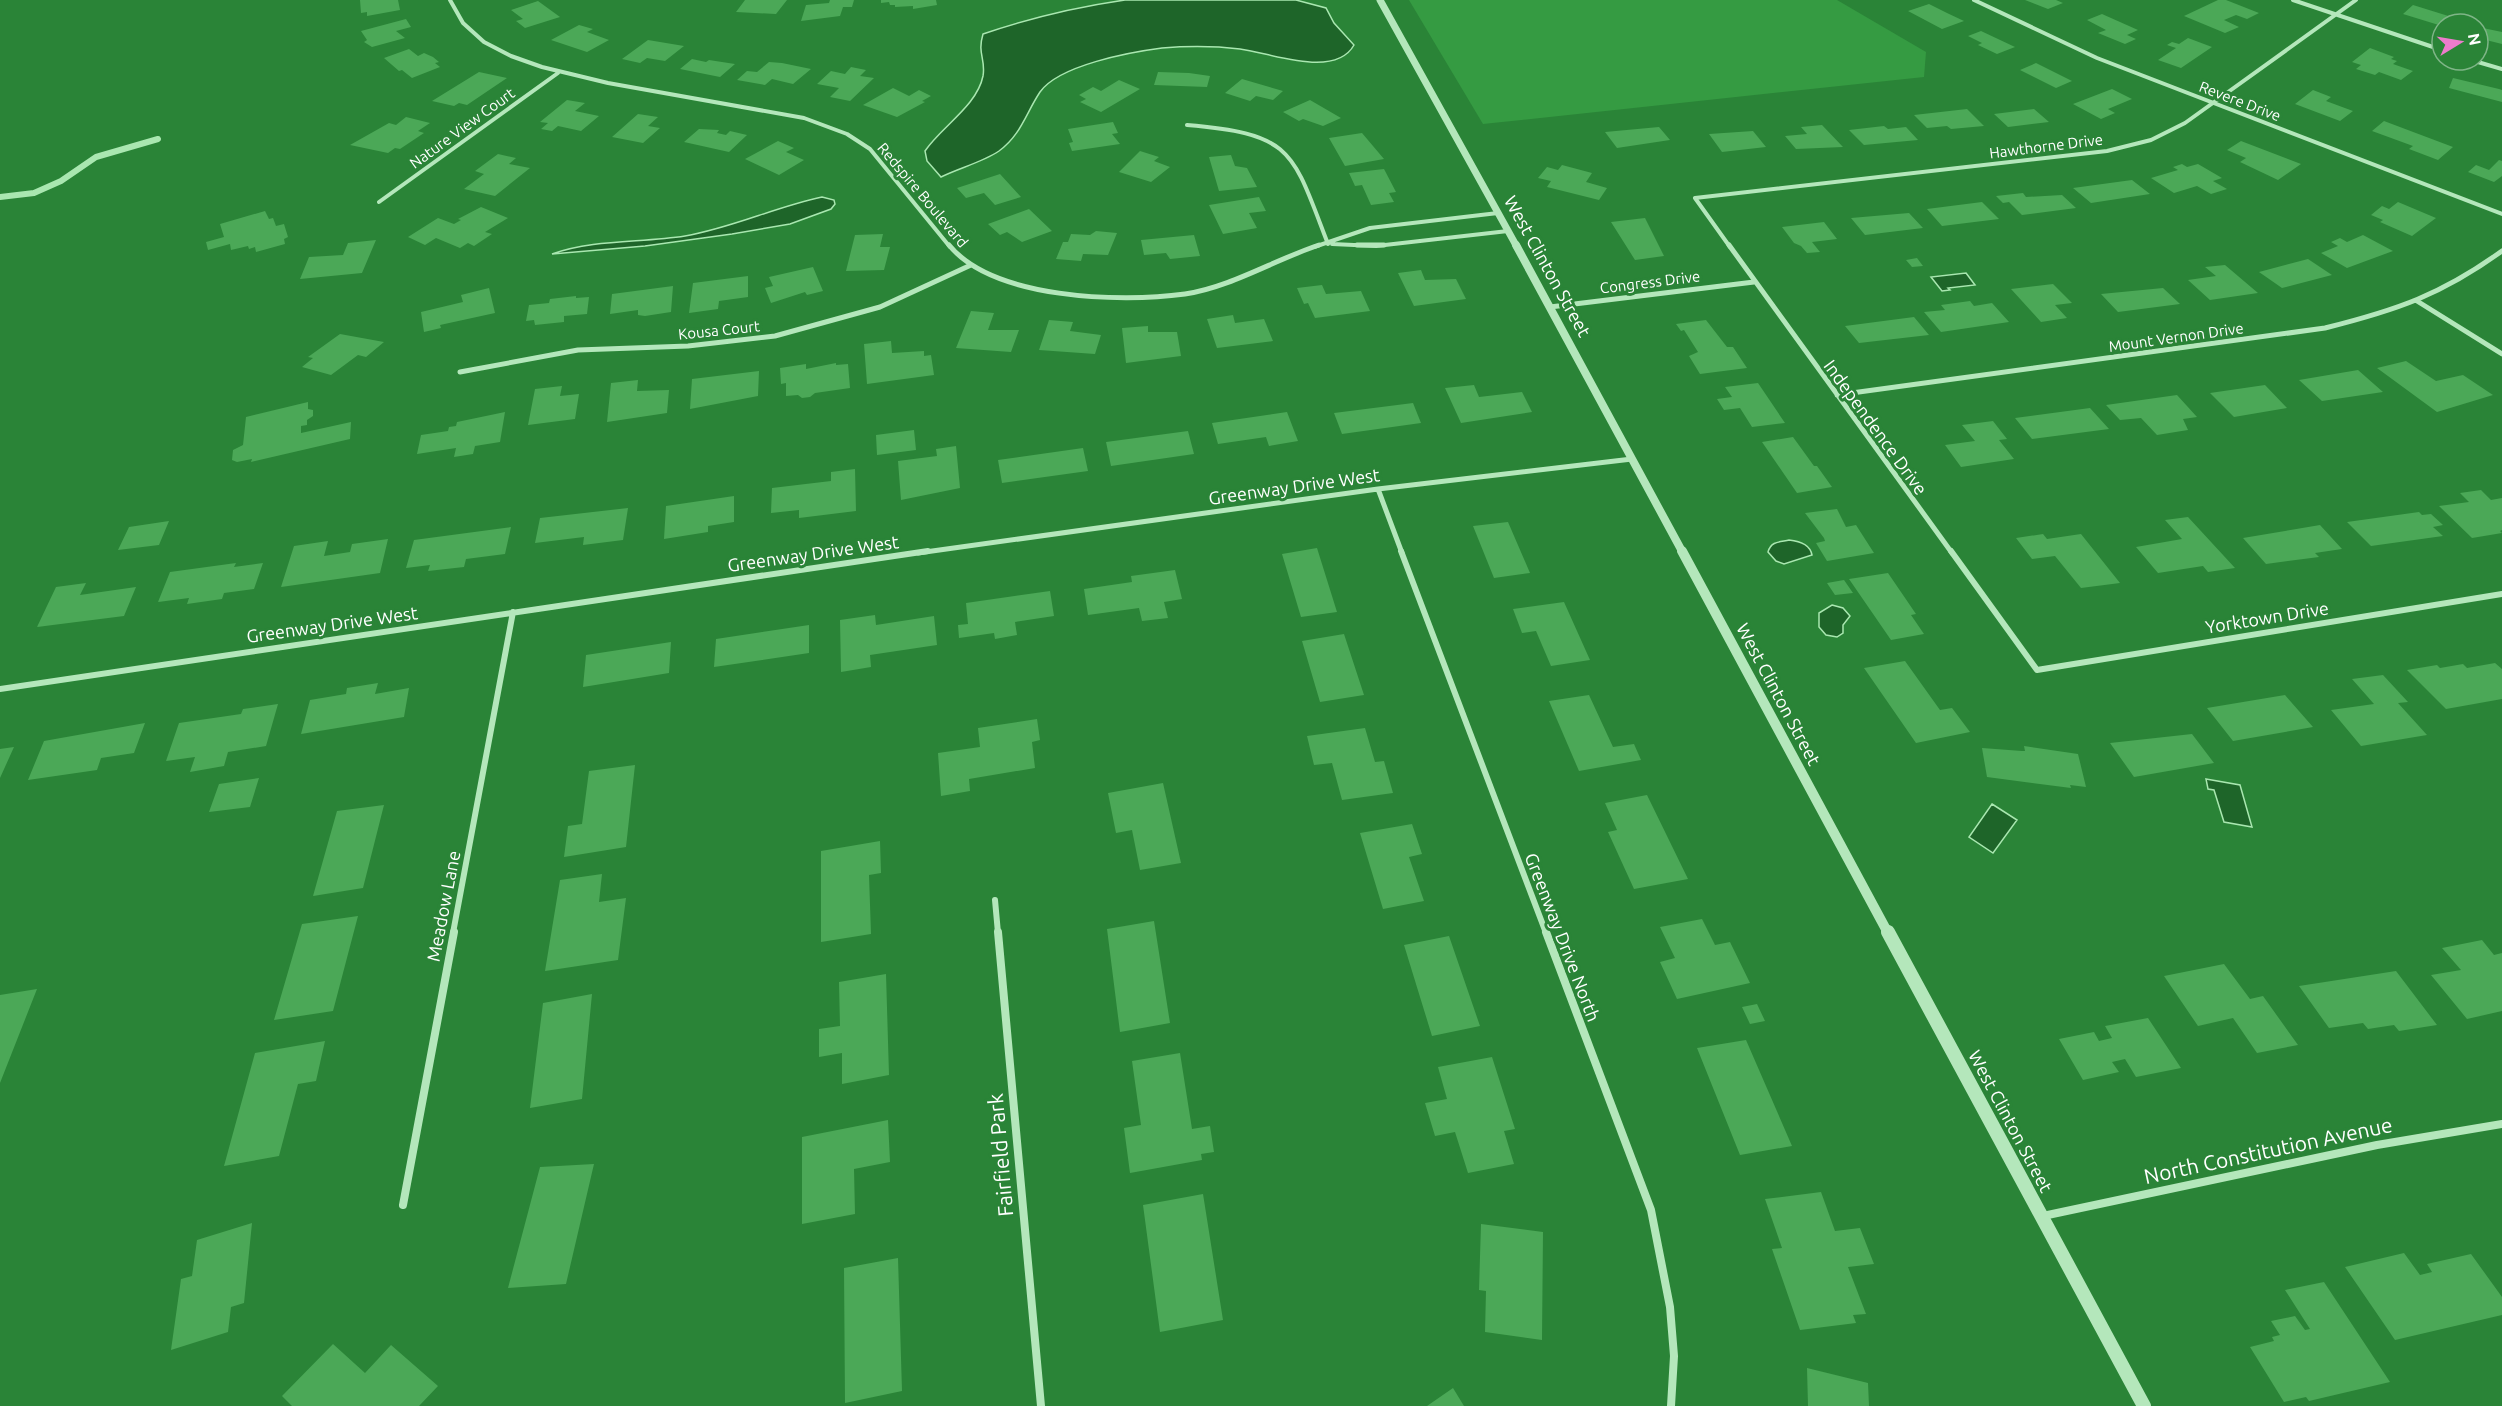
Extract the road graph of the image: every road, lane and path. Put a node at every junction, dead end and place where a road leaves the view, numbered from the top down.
1 (450, 0) edge
2 (1380, 0) edge
3 (1974, 0) edge
4 (2293, 0) edge
5 (2356, 0) edge
6 (2336, 15) junction
7 (2430, 46) edge
8 (558, 73) junction
9 (2214, 104) junction
10 (1187, 125) dead end
11 (1695, 198) joint
12 (379, 202) dead end
13 (1498, 213) junction
14 (2502, 214) edge
15 (1508, 231) junction
16 (1328, 244) junction
17 (2502, 251) edge
18 (971, 266) junction
19 (1754, 282) junction
20 (2417, 301) junction
21 (1550, 307) junction
22 (2502, 354) edge
23 (460, 372) dead end
24 (1837, 395) junction
25 (1632, 459) junction
26 (1378, 489) junction
27 (2502, 594) edge
28 (513, 612) junction
29 (2037, 670) joint
30 (0, 689) edge
31 (995, 900) dead end
32 (2502, 1124) edge
33 (403, 1205) dead end
34 (2042, 1216) junction
35 (1041, 1406) edge
36 (1671, 1406) edge
37 (2144, 1406) edge

1 - 8 street, Redspire Boulevard
2 - 13 street, West Clinton Street
3 - 9 street, Revere Drive
4 - 6 street
5 - 6 street, Hawthorne Drive
6 - 7 street
6 - 9 street, Hawthorne Drive
8 - 12 street, Nature View Court
8 - 18 street, Redspire Boulevard
9 - 11 street, Hawthorne Drive
9 - 14 street, Revere Drive
10 - 16 street
11 - 19 street, Independence Drive
13 - 15 street, West Clinton Street
13 - 16 street, Redspire Boulevard
15 - 16 street, Redspire Boulevard
15 - 21 street, West Clinton Street
16 - 18 street, Redspire Boulevard
17 - 20 street, Mount Vernon Drive
18 - 23 street, Kousa Court
19 - 21 street, Congress Drive
19 - 24 street, Independence Drive
20 - 22 street
20 - 24 street, Mount Vernon Drive
21 - 25 street, West Clinton Street
24 - 29 street, Independence Drive
25 - 26 street, Greenway Drive West
25 - 34 street, West Clinton Street
26 - 28 street, Greenway Drive West
26 - 36 street, Greenway Drive North
27 - 29 street, Yorktown Drive
28 - 30 street, Greenway Drive West
28 - 33 street, Meadow Lane
31 - 35 street, Fairfield Park
32 - 34 street, North Constitution Avenue
34 - 37 street, West Clinton Street

